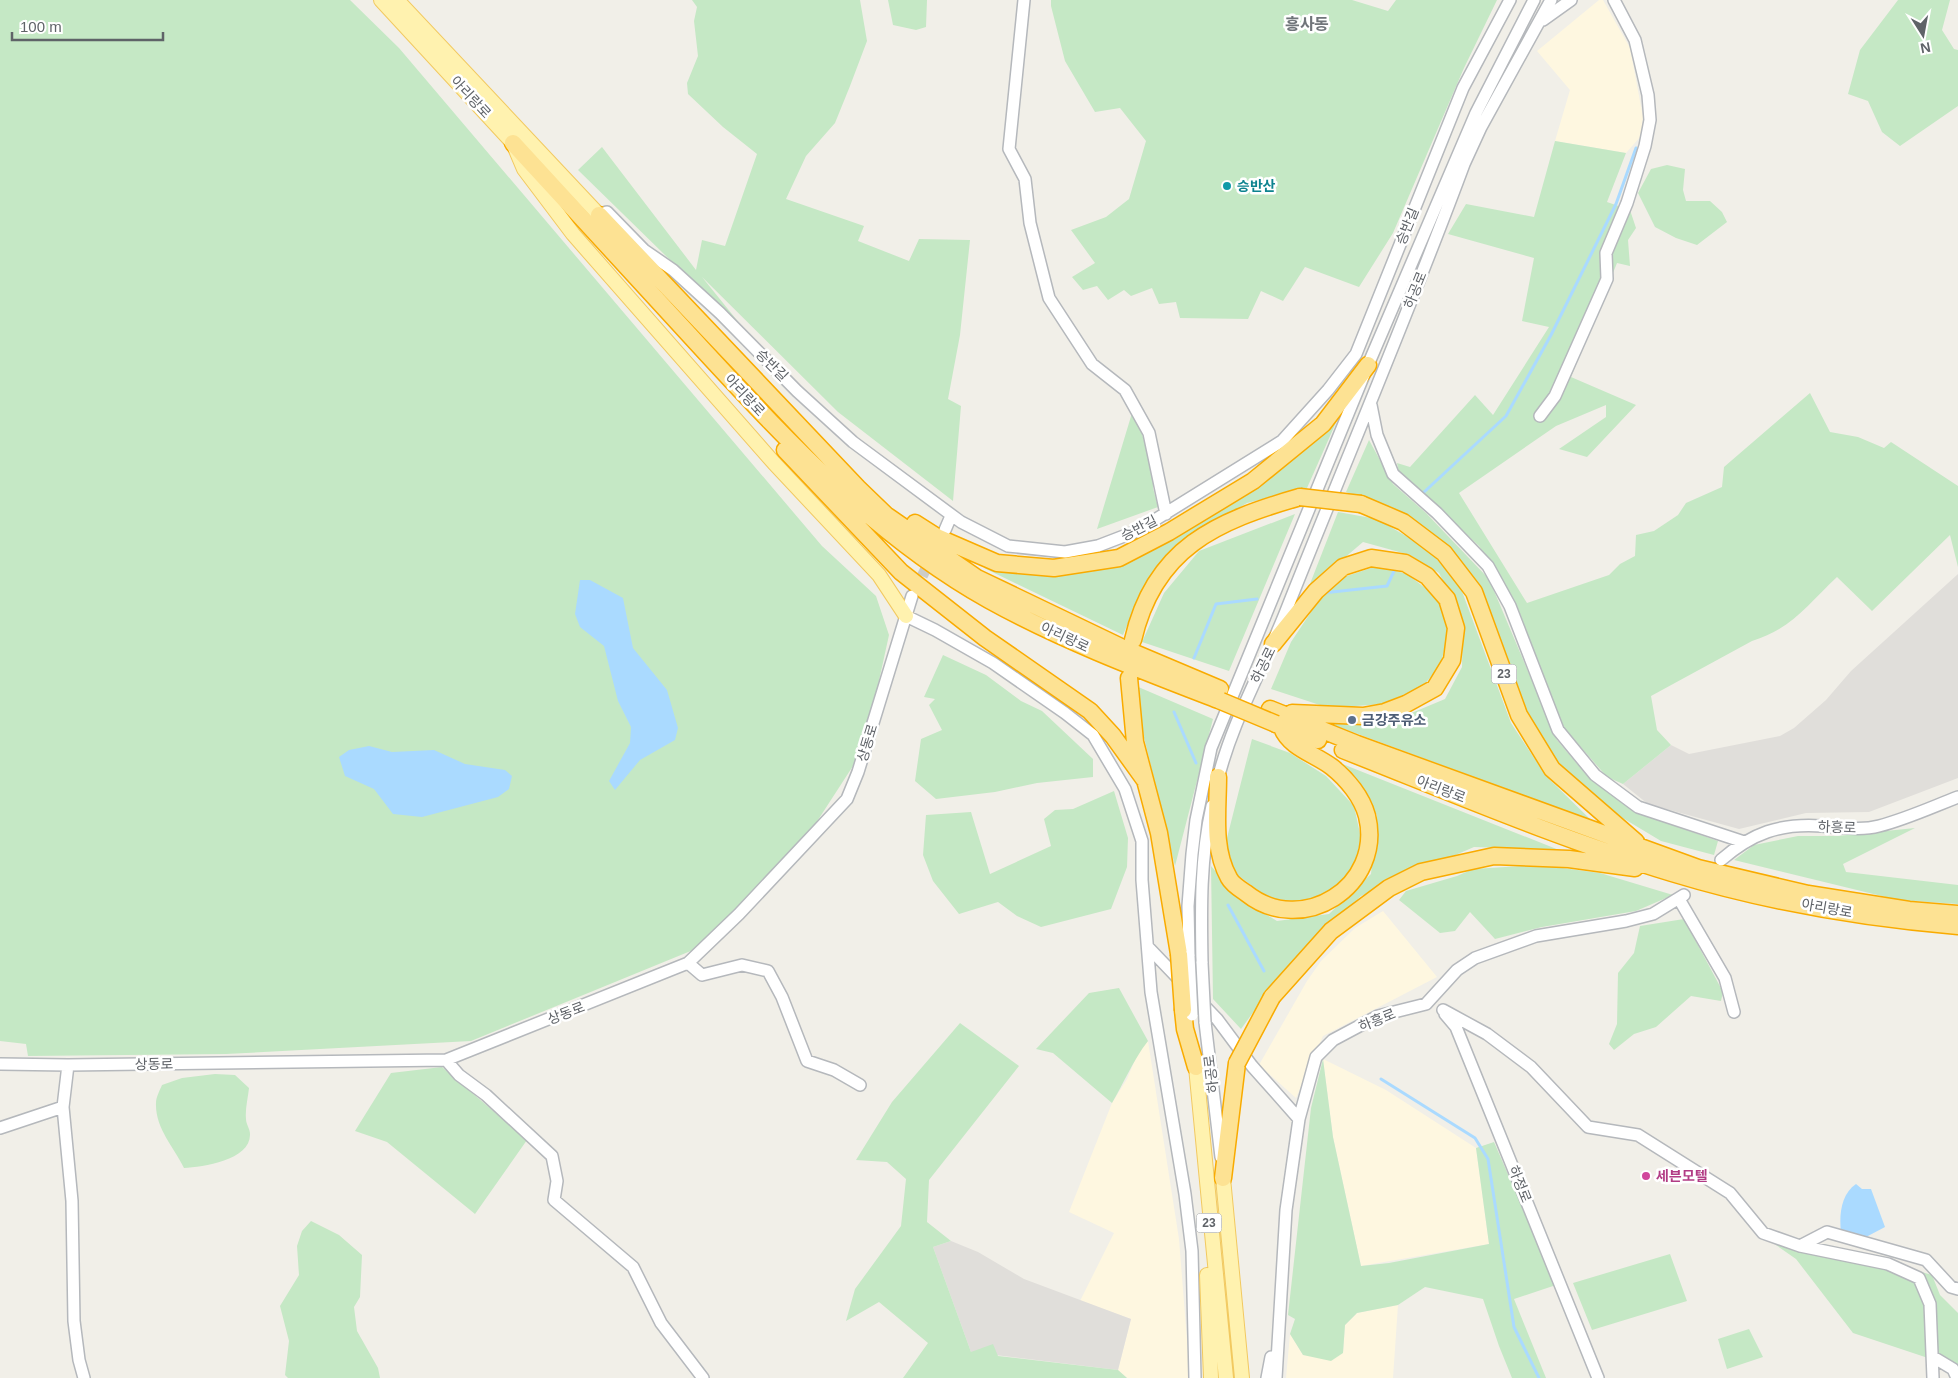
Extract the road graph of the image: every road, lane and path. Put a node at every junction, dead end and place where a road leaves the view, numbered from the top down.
1 (381, 0) edge
2 (397, 0) edge
3 (1024, 0) edge
4 (1510, 0) edge
5 (1534, 0) edge
6 (1551, 0) edge
7 (1571, 0) edge
8 (1614, 0) edge
9 (1539, 22) junction
10 (513, 142) junction
11 (599, 215) junction
12 (1368, 365) junction
13 (1371, 405) junction
14 (764, 415) junction
15 (1540, 416) dead end
16 (867, 496) junction
17 (1166, 514) junction
18 (952, 516) junction
19 (945, 530) dead end
20 (912, 596) tunnel mouth
21 (906, 616) junction
22 (1133, 640) dead end
23 (1273, 644) junction
24 (1129, 678) dead end
25 (1223, 696) junction
26 (1277, 718) junction
27 (1218, 777) junction
28 (1144, 779) junction
29 (1958, 797) edge
30 (1744, 842) junction
31 (1648, 852) junction
32 (1721, 860) dead end
33 (1672, 873) junction
34 (1958, 914) edge
35 (1958, 926) edge
36 (1148, 947) junction
37 (1184, 955) junction
38 (688, 963) junction
39 (1426, 1004) junction
40 (1443, 1010) junction
41 (1734, 1012) dead end
42 (446, 1060) junction
43 (0, 1064) edge
44 (68, 1066) junction
45 (1196, 1067) joint
46 (860, 1085) dead end
47 (63, 1107) junction
48 (1299, 1119) junction
49 (0, 1128) edge
50 (1223, 1178) junction
51 (1206, 1181) junction
52 (1800, 1246) junction
53 (1958, 1289) edge
54 (1278, 1321) junction
55 (1933, 1357) junction
56 (84, 1378) edge
57 (703, 1378) edge
58 (1195, 1378) edge
59 (1211, 1378) edge
60 (1226, 1378) edge
61 (1242, 1378) edge
62 (1267, 1378) edge
63 (1276, 1378) edge
64 (1598, 1378) edge
65 (1932, 1378) edge
66 (1957, 1378) edge

1 - 10 main road, 아리랑로
2 - 11 main road, 아리랑로
3 - 17 street
4 - 17 street, 승반길
5 - 12 street, 하공로
6 - 9 street, 하공로
7 - 9 street
8 - 15 street
9 - 13 street, 하공로
10 - 14 highway, 아리랑로
10 - 21 main road
11 - 16 highway, 아리랑로
11 - 18 street, 승반길
12 - 16 highway
12 - 37 street, 하공로
13 - 23 street, 하공로
13 - 30 street
14 - 25 highway, 아리랑로
14 - 28 highway
16 - 25 highway, 아리랑로
17 - 18 street, 승반길
18 - 19 street
20 - 21 street, 상동로
21 - 36 street
21 - 38 street, 상동로
22 - 31 highway, 23, bridge
23 - 26 highway
23 - 27 street, 하공로
24 - 28 highway, 23
25 - 26 highway, 아리랑로, bridge
26 - 27 highway
26 - 31 highway, 아리랑로
26 - 33 highway, 아리랑로
27 - 50 street, 하공로, bridge
28 - 37 highway, 23
29 - 30 street, 하흥로
30 - 32 street, 하흥로
31 - 34 highway, 아리랑로 / 23
33 - 35 highway, 아리랑로 / 23
33 - 50 highway, 23, bridge
36 - 48 street
36 - 58 street
37 - 45 highway, 23, bridge
38 - 42 street, 상동로
38 - 46 street
39 - 40 street
39 - 41 street
39 - 48 street, 하흥로
40 - 52 street
40 - 64 street, 하정로
42 - 44 street, 상동로
42 - 57 street
43 - 44 street, 상동로
44 - 47 street
45 - 51 main road, 하공로 / 23
47 - 49 street
47 - 56 street
48 - 54 street, 하흥로
50 - 61 main road, 하공로 / 23
51 - 59 main road
51 - 60 main road, 하공로 / 23
52 - 53 street
52 - 55 street
54 - 62 street
54 - 63 street
55 - 65 street
55 - 66 street

